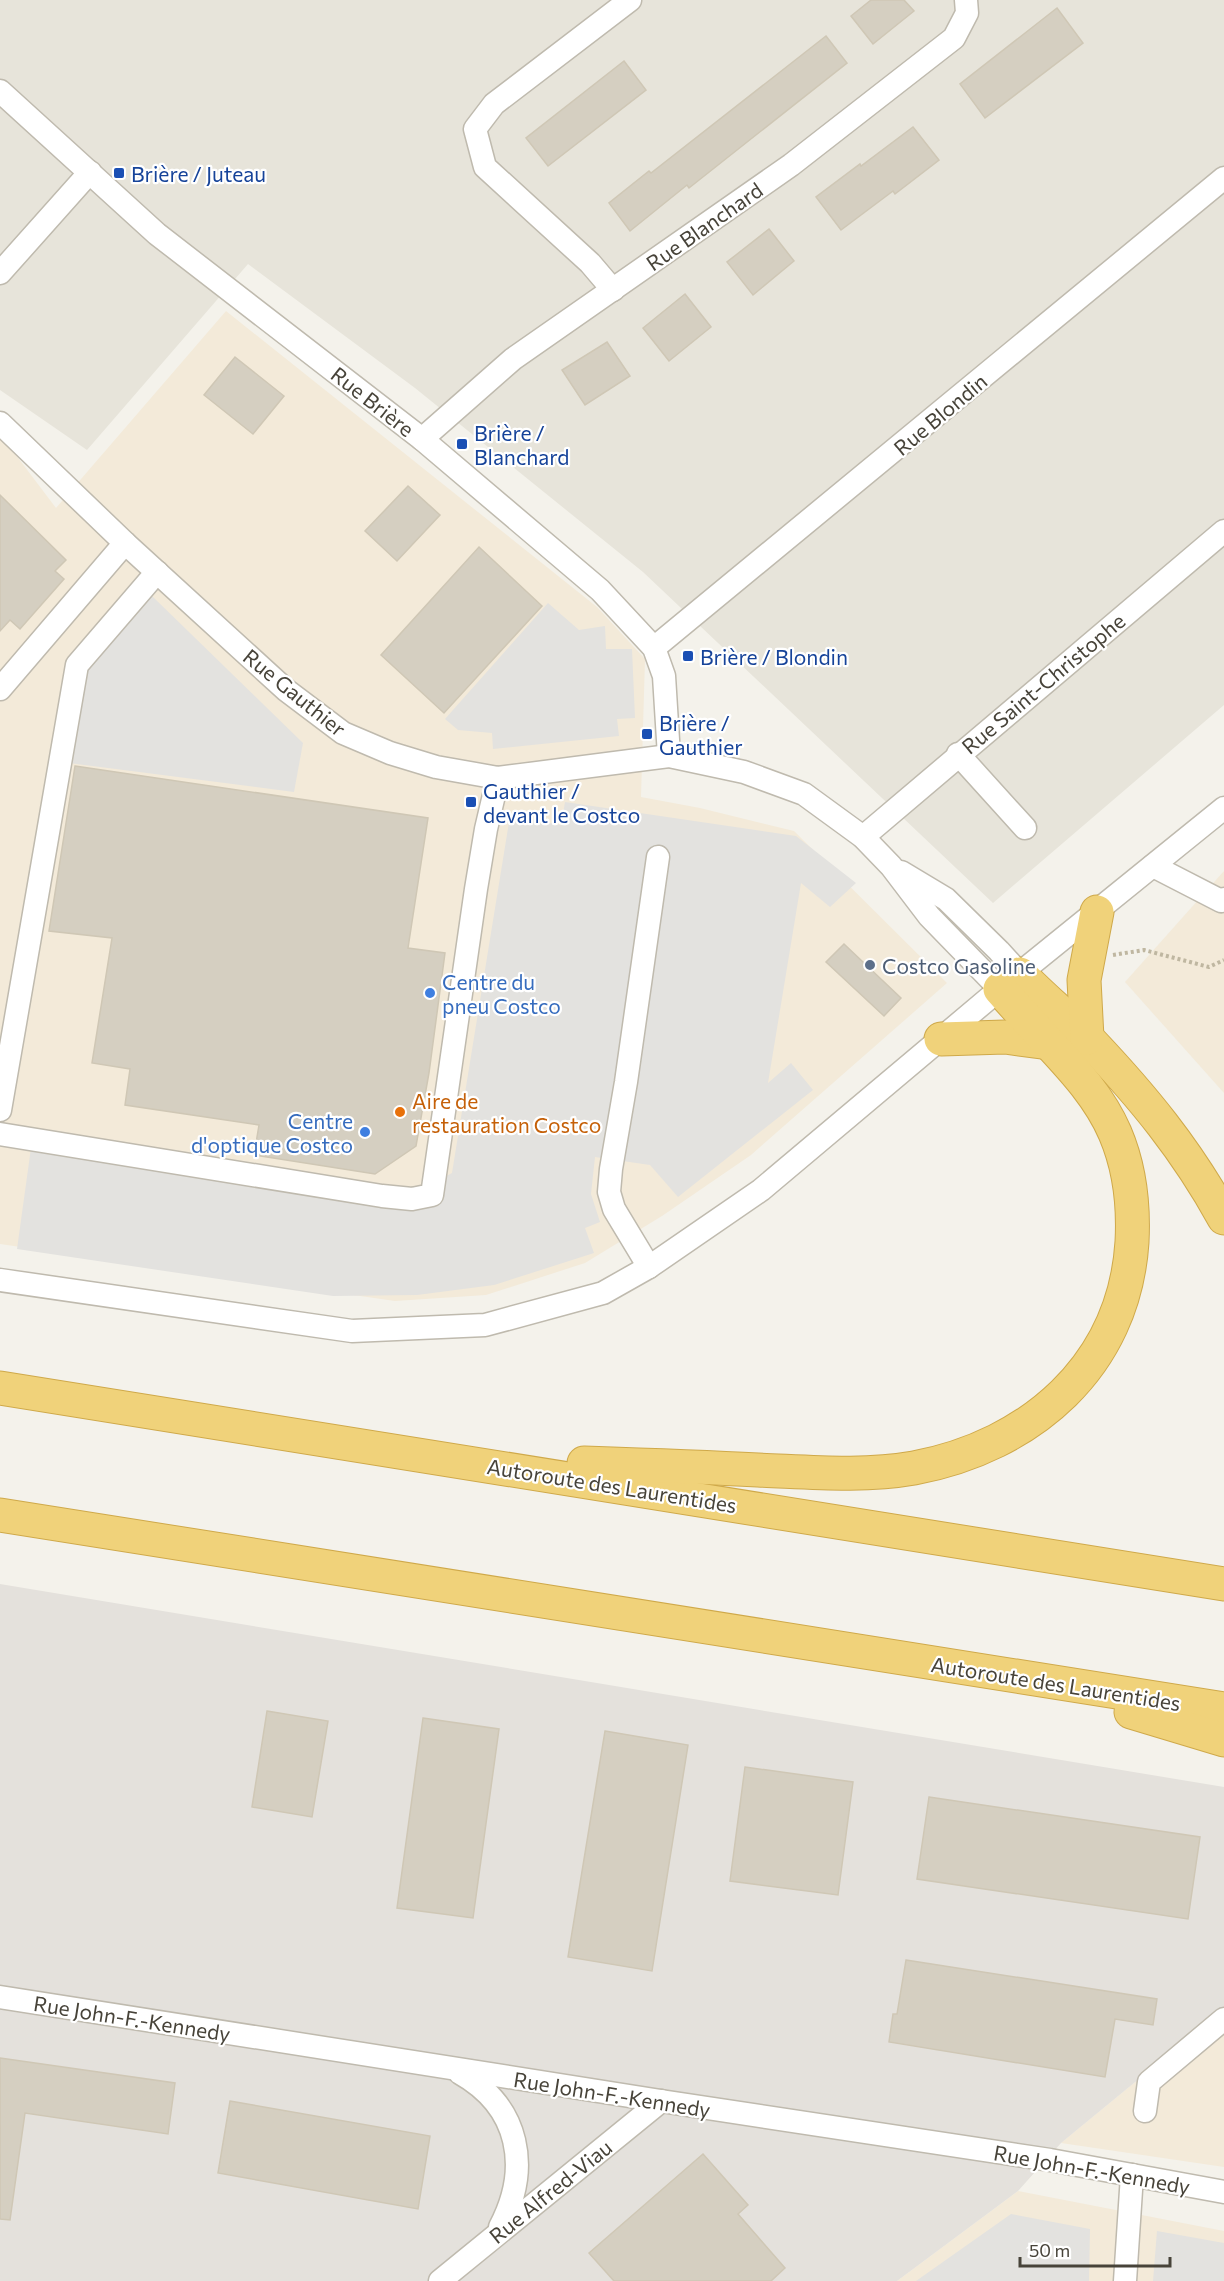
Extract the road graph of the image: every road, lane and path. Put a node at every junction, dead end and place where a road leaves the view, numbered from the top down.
1 (630, 0) edge
2 (966, 0) edge
3 (0, 91) edge
4 (90, 172) junction
5 (1224, 178) edge
6 (0, 273) edge
7 (613, 290) junction
8 (0, 423) edge
9 (422, 439) junction
10 (1224, 531) edge
11 (124, 543) junction
12 (157, 572) junction
13 (654, 648) junction
14 (0, 690) edge
15 (958, 754) junction
16 (669, 756) junction
17 (498, 778) junction
18 (1224, 808) edge
19 (1024, 828) dead end
20 (863, 837) junction
21 (658, 857) dead end
22 (1153, 866) junction
23 (1224, 899) edge
24 (1097, 912) junction
25 (1110, 956) dead end
26 (1224, 960) edge
27 (1010, 982) junction
28 (1087, 1038) junction
29 (941, 1039) junction
30 (1049, 1043) junction
31 (0, 1110) edge
32 (0, 1134) edge
33 (1224, 1218) edge
34 (649, 1268) junction
35 (0, 1280) edge
36 (0, 1388) edge
37 (433, 1456) junction
38 (0, 1515) edge
39 (1224, 1584) edge
40 (1002, 1674) junction
41 (1224, 1709) edge
42 (1224, 1740) edge
43 (0, 1997) edge
44 (1224, 2019) edge
45 (454, 2069) junction
46 (662, 2102) junction
47 (1145, 2111) dead end
48 (1132, 2175) junction
49 (1224, 2192) edge
50 (497, 2234) junction
51 (440, 2281) edge
52 (1125, 2281) edge

1 - 7 street
2 - 7 street, Rue Blanchard
3 - 4 street, Rue Brière
4 - 6 street
4 - 9 street, Rue Brière
5 - 13 street, Rue Blondin
7 - 9 street, Rue Blanchard
8 - 11 street, Rue Gauthier
9 - 13 street, Rue Brière
10 - 15 street, Rue Saint-Christophe
11 - 12 street, Rue Gauthier
11 - 14 street
12 - 17 street, Rue Gauthier
12 - 31 street
13 - 16 street, Rue Brière
15 - 19 street
15 - 20 street, Rue Saint-Christophe
16 - 17 street, Rue Gauthier
16 - 20 street, Rue Gauthier
17 - 32 street
18 - 22 street
20 - 27 street, Rue Gauthier
21 - 34 street
22 - 23 street
22 - 24 street
24 - 27 street
24 - 28 highway
25 - 26 path
27 - 28 highway
27 - 29 street
27 - 30 highway
28 - 33 highway
29 - 30 highway
29 - 34 street
30 - 37 highway
34 - 35 street
36 - 37 highway, Autoroute des Laurentides
37 - 39 highway, Autoroute des Laurentides
38 - 40 highway, Autoroute des Laurentides
40 - 41 highway, Autoroute des Laurentides
40 - 42 highway
43 - 45 street, Rue John-F.-Kennedy
44 - 47 street
45 - 46 street, Rue John-F.-Kennedy
45 - 50 street
46 - 48 street, Rue John-F.-Kennedy
46 - 50 street, Rue Alfred-Viau
48 - 49 street, Rue John-F.-Kennedy
48 - 52 street
50 - 51 street, Rue Alfred-Viau

